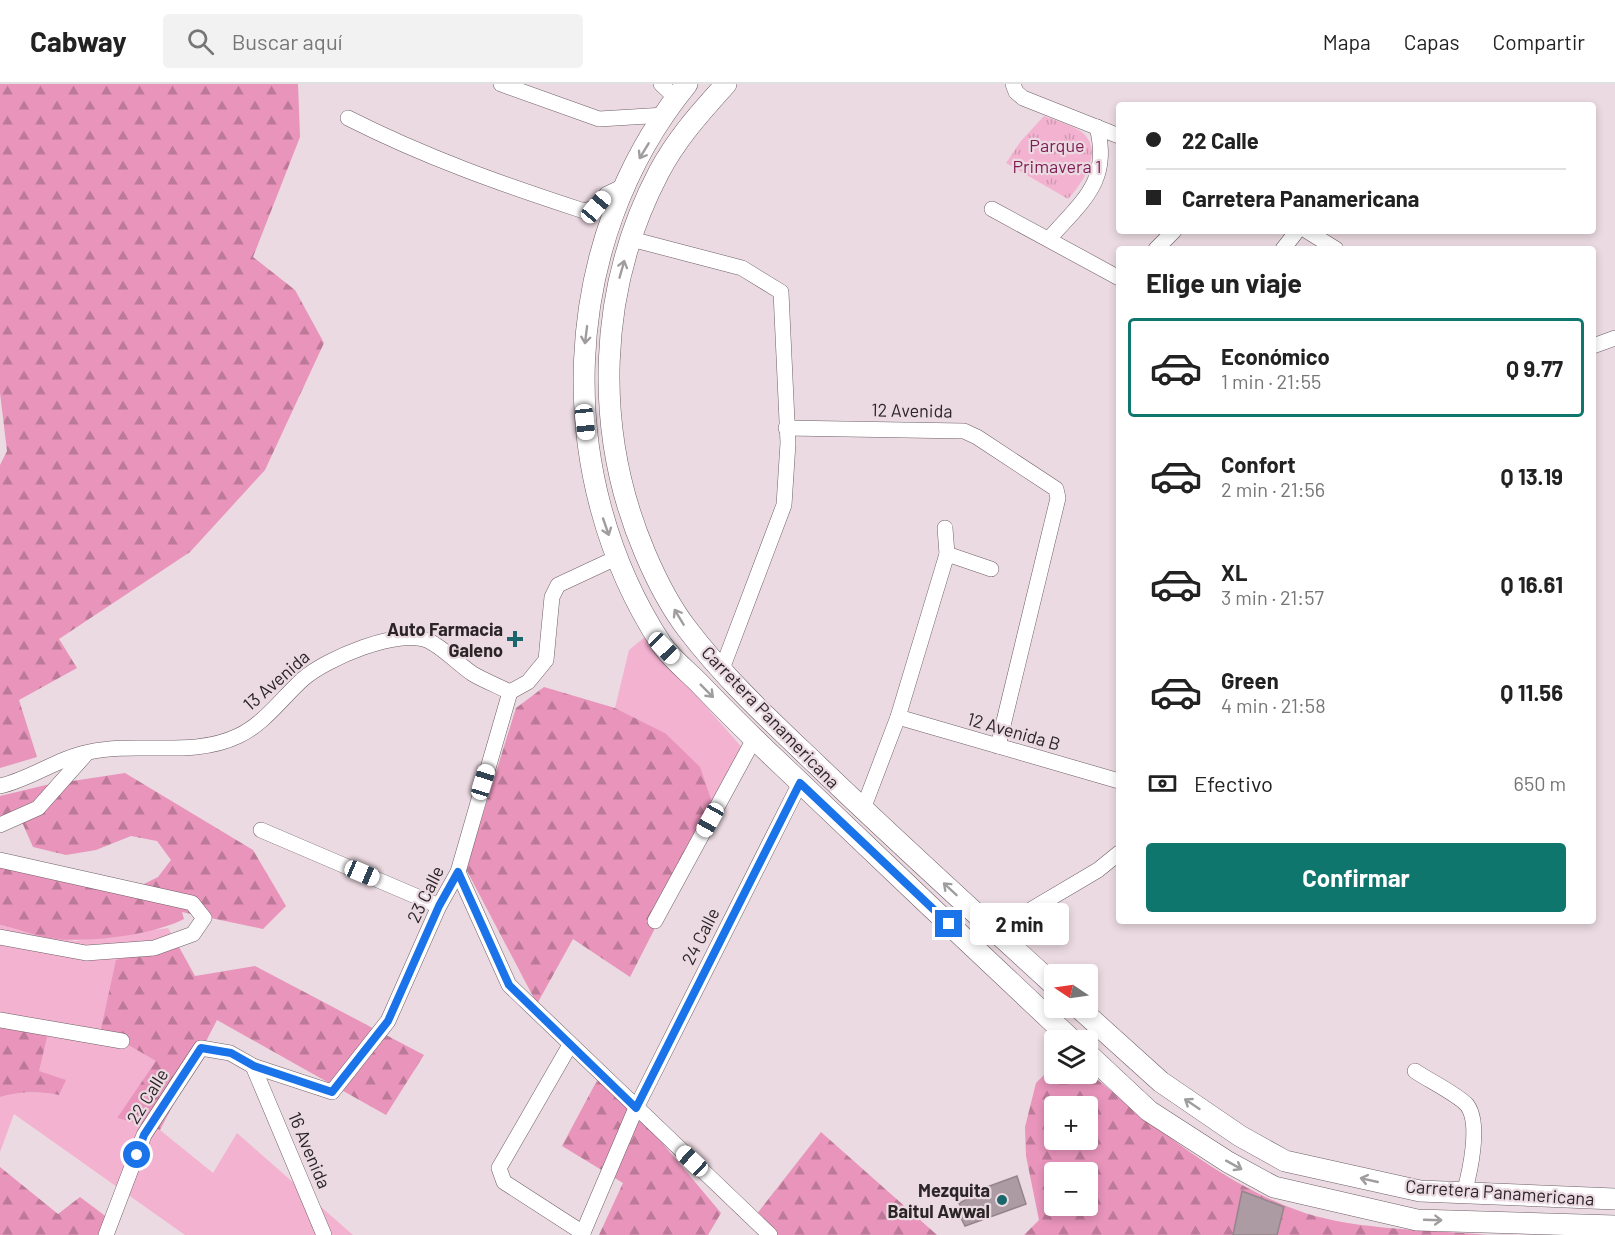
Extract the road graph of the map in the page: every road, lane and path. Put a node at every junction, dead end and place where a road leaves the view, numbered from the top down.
1 (501, 84) edge
2 (726, 84) edge
3 (1013, 84) edge
4 (672, 95) edge
5 (348, 118) dead end
6 (1096, 127) junction
7 (1116, 135) edge
8 (626, 185) junction
9 (992, 209) dead end
10 (1171, 234) edge
11 (1295, 234) edge
12 (1312, 234) edge
13 (1049, 238) junction
14 (631, 239) junction
15 (1159, 246) edge
16 (1285, 246) edge
17 (1331, 246) edge
18 (1116, 276) edge
19 (1615, 338) edge
20 (1596, 345) edge
21 (786, 428) junction
22 (945, 528) dead end
23 (947, 554) junction
24 (616, 558) junction
25 (991, 569) dead end
26 (722, 669) junction
27 (510, 692) junction
28 (898, 717) junction
29 (754, 739) junction
30 (998, 746) junction
31 (88, 752) junction
32 (1116, 780) edge
33 (800, 783) junction
34 (0, 786) edge
35 (863, 809) junction
36 (0, 825) edge
37 (261, 830) dead end
38 (1116, 855) edge
39 (0, 860) edge
40 (458, 872) junction
41 (439, 906) junction
42 (655, 921) dead end
43 (995, 931) junction
44 (0, 937) edge
45 (1044, 976) edge
46 (1090, 1018) edge
47 (0, 1020) edge
48 (1061, 1030) edge
49 (122, 1041) dead end
50 (570, 1045) junction
51 (1098, 1064) edge
52 (254, 1066) junction
53 (1415, 1071) dead end
54 (636, 1108) junction
55 (1464, 1193) junction
56 (1615, 1199) edge
57 (1615, 1226) edge
58 (583, 1234) edge
59 (106, 1235) edge
60 (324, 1235) edge
61 (770, 1235) edge

1 - 4 street
2 - 14 highway, Carretera Panamericana
3 - 6 street
4 -> 8 highway, Carretera Panamericana
5 - 8 street
6 - 7 street
6 - 13 street
8 -> 24 highway, Carretera Panamericana
9 - 13 street
10 - 15 street
11 - 16 street
12 - 17 street
13 - 18 street
14 - 21 street
26 -> 14 highway, Carretera Panamericana
19 - 20 street
21 - 26 street
21 - 30 street, 12 Avenida
22 - 23 street
23 - 25 street
23 - 28 street
24 - 27 street
24 -> 29 highway, Carretera Panamericana
26 - 35 highway, Carretera Panamericana
27 - 31 street, 13 Avenida
27 - 40 street, 23 Calle
28 - 30 street, 12 Avenida B
28 - 35 street
29 - 33 highway, Carretera Panamericana
29 - 42 street
30 - 32 street, 12 Avenida B
31 - 34 street
31 - 36 street
33 - 48 highway, Carretera Panamericana
33 - 54 street, 24 Calle
43 -> 35 highway, Carretera Panamericana
37 - 41 street
38 - 43 street
39 - 44 street
40 - 41 street, 23 Calle
40 - 50 street
41 - 52 street, 23 Calle
43 - 45 highway, Carretera Panamericana
55 -> 46 highway, Carretera Panamericana
47 - 49 street
50 - 54 street
50 - 58 street
51 -> 57 highway, Carretera Panamericana
52 - 59 street, 22 Calle
52 - 60 street, 16 Avenida
53 - 55 street
54 - 58 street, 24 Calle
54 - 61 street
55 - 56 highway, Carretera Panamericana

